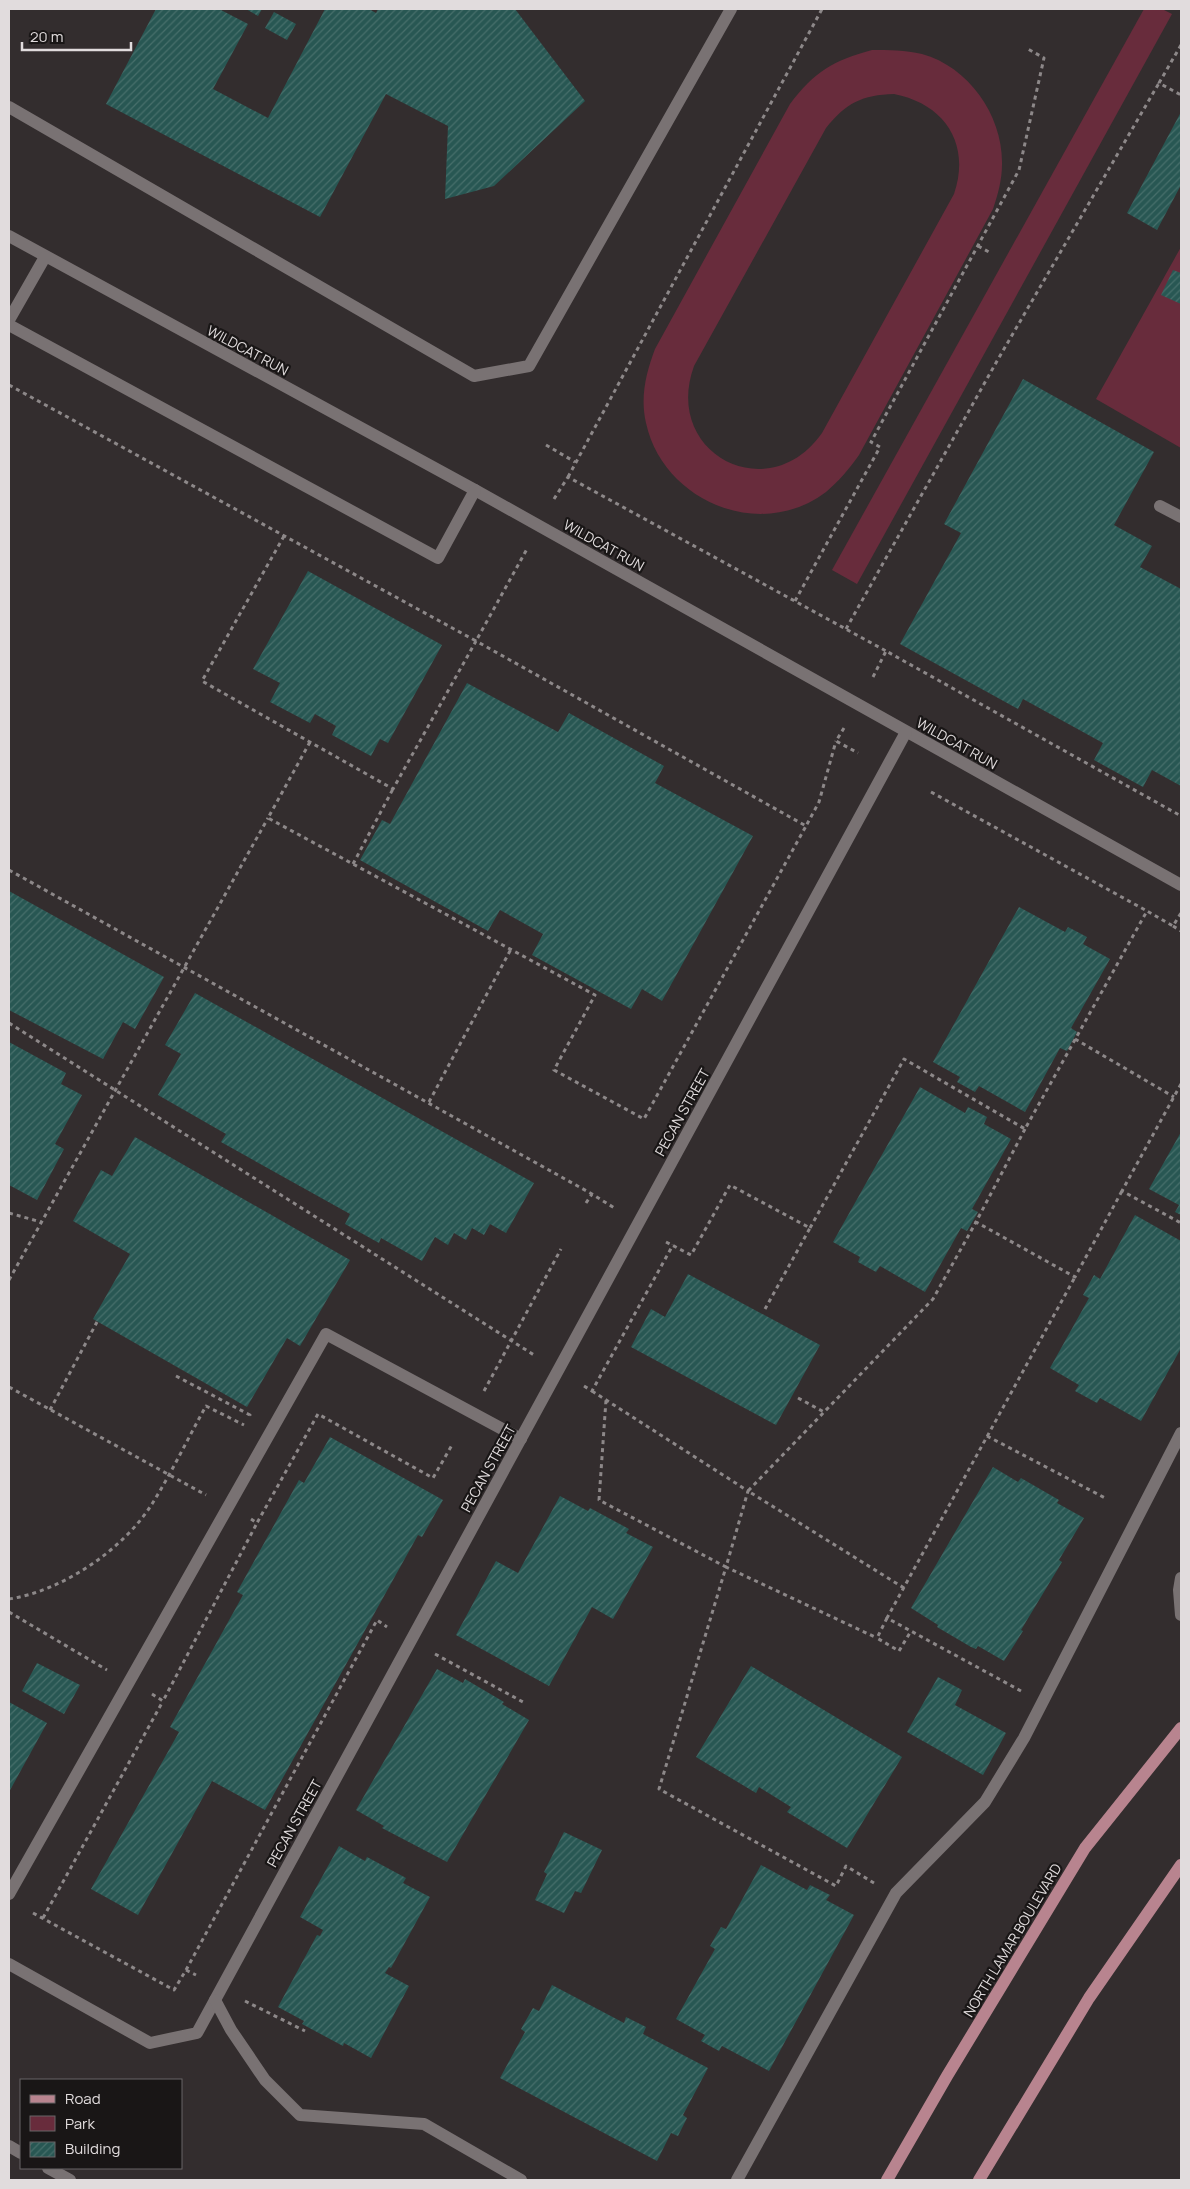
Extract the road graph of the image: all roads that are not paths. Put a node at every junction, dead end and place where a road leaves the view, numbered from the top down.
1 (731, 9) edge
2 (9, 107) edge
3 (9, 236) edge
4 (45, 257) junction
5 (9, 320) edge
6 (9, 325) edge
7 (475, 490) junction
8 (1160, 506) dead end
9 (1181, 517) edge
10 (906, 732) junction
11 (1181, 885) edge
12 (1181, 1433) edge
13 (521, 1439) junction
14 (1181, 1578) edge
15 (1181, 1615) edge
16 (1181, 1728) edge
17 (1181, 1865) edge
18 (9, 1894) edge
19 (9, 1964) edge
20 (216, 2000) junction
21 (9, 2146) edge
22 (20, 2152) edge
23 (50, 2169) edge
24 (70, 2180) edge
25 (521, 2180) edge
26 (737, 2180) edge
27 (887, 2180) edge
28 (979, 2180) edge

1 - 2 main road
3 - 4 main road, WILDCAT RUN
4 - 5 main road
4 - 7 main road, WILDCAT RUN
6 - 7 main road
7 - 10 main road, WILDCAT RUN
8 - 9 main road
10 - 11 main road, WILDCAT RUN
10 - 13 main road, PECAN STREET
12 - 26 main road
13 - 18 main road
13 - 20 main road, PECAN STREET
14 - 15 main road
16 - 27 main road, NORTH LAMAR BOULEVARD
17 - 28 main road
19 - 20 main road, PECAN STREET
20 - 25 main road
21 - 22 main road
23 - 24 main road

